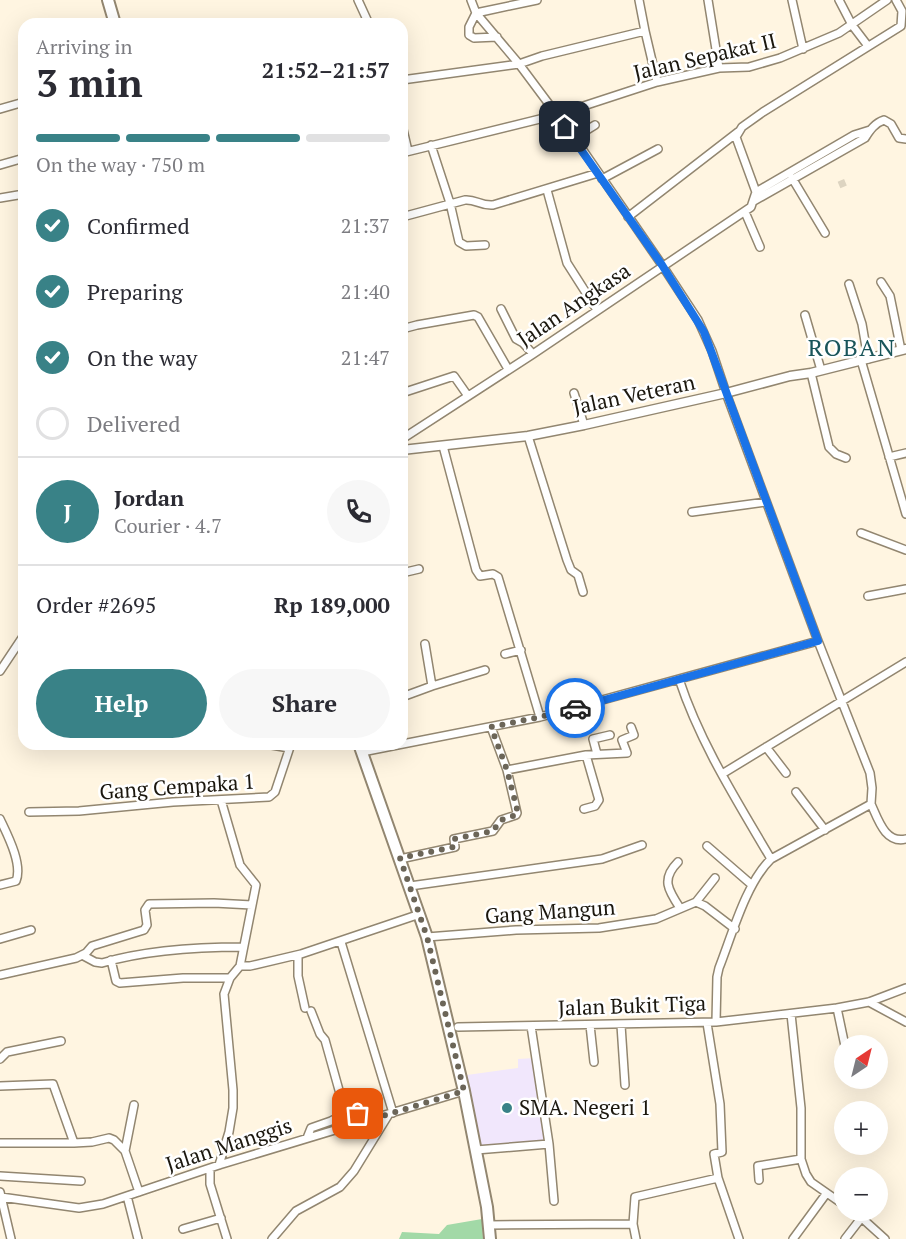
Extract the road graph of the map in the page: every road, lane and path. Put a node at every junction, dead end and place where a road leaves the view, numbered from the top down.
1 (108, 0) edge
2 (358, 0) edge
3 (471, 0) edge
4 (537, 0) edge
5 (639, 0) edge
6 (708, 0) edge
7 (792, 0) edge
8 (839, 0) edge
9 (887, 0) edge
10 (896, 0) edge
11 (476, 13) junction
12 (114, 18) edge
13 (366, 18) edge
14 (852, 25) junction
15 (645, 31) junction
16 (496, 37) junction
17 (868, 46) junction
18 (803, 49) junction
19 (519, 64) junction
20 (719, 68) junction
21 (408, 80) edge
22 (657, 82) junction
23 (18, 104) edge
24 (0, 109) edge
25 (556, 115) junction
26 (595, 125) dead end
27 (870, 130) junction
28 (740, 131) junction
29 (574, 138) junction
30 (906, 139) edge
31 (431, 145) junction
32 (658, 150) dead end
33 (408, 151) edge
34 (18, 160) edge
35 (0, 165) edge
36 (789, 173) junction
37 (600, 176) junction
38 (794, 180) junction
39 (547, 190) junction
40 (756, 192) junction
41 (18, 195) edge
42 (0, 198) edge
43 (754, 201) junction
44 (450, 203) junction
45 (745, 212) junction
46 (408, 215) edge
47 (628, 217) junction
48 (825, 233) dead end
49 (485, 245) dead end
50 (760, 247) dead end
51 (662, 265) junction
52 (881, 282) dead end
53 (849, 284) dead end
54 (501, 309) dead end
55 (597, 310) junction
56 (805, 315) dead end
57 (408, 327) edge
58 (903, 350) edge
59 (533, 354) junction
60 (865, 359) junction
61 (508, 369) junction
62 (821, 370) junction
63 (811, 373) junction
64 (408, 391) edge
65 (574, 393) dead end
66 (726, 393) junction
67 (468, 396) junction
68 (584, 425) junction
69 (408, 435) edge
70 (528, 436) junction
71 (443, 446) junction
72 (408, 449) edge
73 (906, 453) edge
74 (890, 457) junction
75 (846, 458) dead end
76 (766, 502) junction
77 (692, 512) dead end
78 (906, 514) edge
79 (861, 533) dead end
80 (906, 550) edge
81 (419, 568) dead end
82 (408, 571) edge
83 (906, 589) edge
84 (583, 592) dead end
85 (868, 596) dead end
86 (818, 641) junction
87 (18, 644) edge
88 (425, 644) dead end
89 (521, 650) junction
90 (505, 654) dead end
91 (906, 662) edge
92 (485, 670) dead end
93 (0, 671) edge
94 (679, 679) junction
95 (432, 686) junction
96 (408, 695) edge
97 (842, 702) junction
98 (540, 717) junction
99 (491, 727) junction
100 (631, 727) dead end
101 (610, 735) dead end
102 (408, 740) edge
103 (766, 747) junction
104 (289, 750) edge
105 (362, 750) edge
106 (586, 754) junction
107 (597, 754) junction
108 (507, 770) junction
109 (722, 774) junction
110 (786, 774) dead end
111 (796, 792) dead end
112 (221, 800) junction
113 (872, 804) junction
114 (585, 809) dead end
115 (29, 812) dead end
116 (0, 819) edge
117 (825, 830) junction
118 (906, 839) edge
119 (642, 845) dead end
120 (707, 846) dead end
121 (400, 858) junction
122 (771, 859) junction
123 (678, 862) dead end
124 (715, 878) dead end
125 (0, 885) edge
126 (752, 885) junction
127 (411, 886) junction
128 (696, 902) junction
129 (252, 905) junction
130 (680, 908) junction
131 (420, 914) junction
132 (735, 929) junction
133 (31, 930) dead end
134 (427, 937) junction
135 (0, 939) edge
136 (341, 942) junction
137 (243, 947) junction
138 (82, 955) junction
139 (298, 955) junction
140 (111, 960) junction
141 (240, 966) junction
142 (0, 975) edge
143 (230, 978) junction
144 (906, 988) edge
145 (869, 1002) junction
146 (837, 1008) junction
147 (791, 1014) junction
148 (712, 1022) junction
149 (906, 1022) edge
150 (621, 1025) junction
151 (531, 1026) junction
152 (454, 1027) junction
153 (590, 1028) junction
154 (843, 1035) edge
155 (61, 1041) dead end
156 (0, 1059) edge
157 (594, 1062) dead end
158 (625, 1084) dead end
159 (0, 1086) edge
160 (464, 1091) junction
161 (134, 1105) dead end
162 (347, 1113) junction
163 (391, 1114) junction
164 (363, 1122) junction
165 (307, 1137) junction
166 (0, 1143) edge
167 (74, 1143) junction
168 (549, 1144) junction
169 (476, 1150) junction
170 (125, 1151) junction
171 (801, 1159) junction
172 (219, 1165) junction
173 (210, 1169) junction
174 (0, 1176) edge
175 (718, 1178) junction
176 (759, 1180) dead end
177 (81, 1181) dead end
178 (139, 1192) junction
179 (826, 1194) junction
180 (1, 1195) edge
181 (127, 1196) junction
182 (834, 1199) edge
183 (554, 1201) dead end
184 (220, 1218) junction
185 (859, 1221) edge
186 (866, 1221) edge
187 (3, 1222) edge
188 (633, 1224) junction
189 (489, 1225) junction
190 (183, 1228) dead end
191 (11, 1239) edge
192 (138, 1239) edge
193 (227, 1239) edge
194 (272, 1239) edge
195 (490, 1239) edge
196 (636, 1239) edge
197 (739, 1239) edge
198 (793, 1239) edge
199 (845, 1239) edge
200 (885, 1239) edge

1 - 12 main road
2 - 13 street
3 - 11 street
4 - 11 street
5 - 15 street
6 - 20 street
7 - 18 street
8 - 14 street
9 - 14 street, Jalan Sepakat II
10 - 17 street
11 - 16 street
11 - 16 street
14 - 17 street
14 - 18 street, Jalan Sepakat II
15 - 19 street
15 - 22 street
16 - 19 street
17 - 28 street
18 - 20 street, Jalan Sepakat II
19 - 21 street
19 - 25 street
20 - 22 street, Jalan Sepakat II
22 - 25 street, Jalan Sepakat II
23 - 24 street
25 - 29 street
25 - 31 street, Jalan Sepakat II
26 - 29 street
27 - 30 street
27 - 36 street
27 - 38 street
28 - 40 street
28 - 47 street
29 - 37 street
31 - 33 street, Jalan Sepakat II
31 - 44 street
32 - 37 street
34 - 35 street
36 - 38 street
36 - 40 street
37 - 39 street
37 - 47 street
38 - 43 street
38 - 48 street
39 - 44 street
39 - 55 street
40 - 43 street, Jalan Angkasa
41 - 42 street
43 - 45 street, Jalan Angkasa
44 - 46 street
44 - 49 street
45 - 50 street
45 - 51 street, Jalan Angkasa
47 - 51 street
51 - 55 street, Jalan Angkasa
51 - 66 street
52 - 58 street
53 - 60 street
54 - 59 street
55 - 59 street, Jalan Angkasa
56 - 62 street
57 - 61 street
58 - 60 street, Jalan Veteran
59 - 61 street, Jalan Angkasa
60 - 62 street, Jalan Veteran
60 - 74 street
61 - 67 street, Jalan Angkasa
62 - 63 street, Jalan Veteran
63 - 66 street, Jalan Veteran
63 - 75 street
64 - 67 street
65 - 68 street
66 - 68 street, Jalan Veteran
66 - 76 street
67 - 69 street, Jalan Angkasa
68 - 70 street, Jalan Veteran
70 - 71 street, Jalan Veteran
70 - 84 street
71 - 72 street, Jalan Veteran
71 - 89 street
73 - 74 street
74 - 78 street
76 - 77 street
76 - 86 street
79 - 80 street
81 - 82 street
83 - 85 street
86 - 94 street
86 - 97 street
87 - 93 street
88 - 95 street
89 - 90 street
89 - 98 street
91 - 97 street
92 - 95 street
94 - 98 street
94 - 109 street
95 - 96 street
97 - 103 street
97 - 113 street
98 - 99 street
99 - 102 street
99 - 108 street
100 - 107 street
101 - 107 street
103 - 109 street
103 - 110 street
104 - 112 street, Gang Cempaka 1
105 - 121 main road
106 - 107 street
106 - 108 street
106 - 114 street
108 - 121 street
109 - 122 street
111 - 117 street
112 - 115 street, Gang Cempaka 1
112 - 129 street
113 - 117 street, Jalan Bukit Tiga
113 - 118 street
116 - 125 street
117 - 122 street, Jalan Bukit Tiga
119 - 127 street
120 - 126 street
121 - 127 main road
122 - 126 street, Jalan Bukit Tiga
123 - 130 street
124 - 128 street
126 - 132 street, Jalan Bukit Tiga
127 - 131 main road
128 - 130 street, Gang Mangun
128 - 132 street
129 - 137 street
129 - 138 street
130 - 134 street, Gang Mangun
131 - 134 main road
131 - 136 street
132 - 148 street, Jalan Bukit Tiga
133 - 135 street
134 - 152 main road
136 - 139 street
136 - 163 street
137 - 140 street
137 - 141 street
138 - 140 street
138 - 142 street
139 - 141 street
139 - 162 street
140 - 143 street
141 - 143 street
143 - 172 street
144 - 145 street
145 - 146 street
145 - 149 street
146 - 147 street
146 - 154 street
147 - 148 street
147 - 171 street
148 - 150 street, Jalan Bukit Tiga
148 - 175 street
150 - 153 street, Jalan Bukit Tiga
150 - 158 street
151 - 152 street, Jalan Bukit Tiga
151 - 153 street, Jalan Bukit Tiga
151 - 168 street
152 - 160 main road
153 - 157 street
155 - 156 street
159 - 167 street
160 - 163 street, Jalan Manggis
160 - 169 main road
161 - 170 street
162 - 164 street
162 - 165 street
163 - 164 street, Jalan Manggis
163 - 194 street
164 - 165 street, Jalan Manggis
165 - 172 street, Jalan Manggis
166 - 167 street
167 - 170 street
168 - 169 street
168 - 183 street
169 - 189 main road
170 - 178 street
171 - 176 street
171 - 179 street
172 - 173 street, Jalan Manggis
173 - 178 street, Jalan Manggis
173 - 184 street
174 - 177 street
175 - 188 street
175 - 197 street
178 - 181 street, Jalan Manggis
179 - 182 street
179 - 198 street
180 - 181 street, Jalan Manggis
180 - 187 street
181 - 192 street
184 - 190 street
184 - 193 street
185 - 199 street
186 - 200 street
187 - 191 street
188 - 189 street
188 - 196 street
189 - 195 main road

